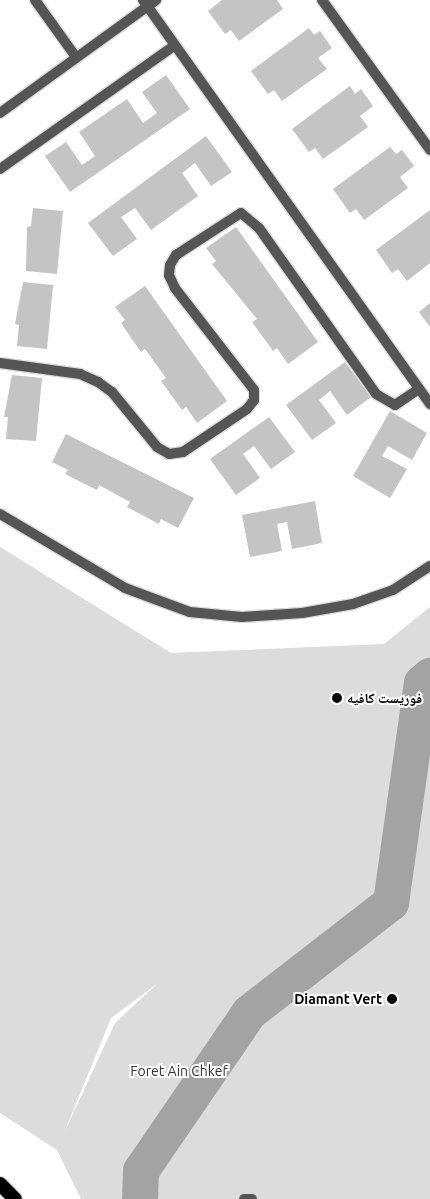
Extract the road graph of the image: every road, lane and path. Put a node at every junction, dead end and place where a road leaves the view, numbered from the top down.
1 (35, 0) edge
2 (322, 0) edge
3 (149, 2) edge
4 (175, 45) junction
5 (76, 57) junction
6 (0, 113) edge
7 (430, 150) edge
8 (0, 169) edge
9 (0, 363) edge
10 (419, 389) junction
11 (430, 404) edge
12 (0, 514) edge
13 (430, 566) edge
14 (0, 1184) edge
15 (15, 1199) edge
16 (244, 1199) edge
17 (252, 1199) edge

1 - 5 street
2 - 7 street
3 - 4 street
3 - 5 street
4 - 8 street
4 - 10 street
5 - 6 street
9 - 10 street
10 - 11 street
12 - 13 street
14 - 15 highway
16 - 17 street

